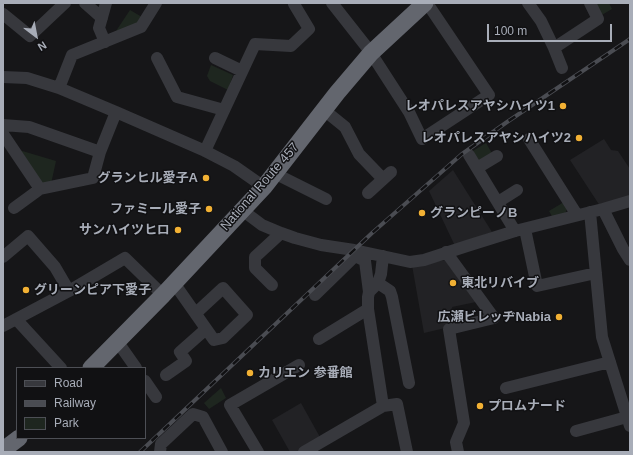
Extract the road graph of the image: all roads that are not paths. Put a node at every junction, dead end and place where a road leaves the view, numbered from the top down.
1 (65, 3) edge
2 (85, 3) edge
3 (106, 3) edge
4 (156, 3) edge
5 (295, 3) edge
6 (332, 3) edge
7 (426, 3) edge
8 (528, 3) edge
9 (590, 3) edge
10 (3, 14) edge
11 (102, 18) junction
12 (105, 42) junction
13 (554, 48) junction
14 (371, 53) junction
15 (158, 58) dead end
16 (215, 58) dead end
17 (562, 68) dead end
18 (242, 71) junction
19 (3, 77) edge
20 (59, 88) junction
21 (224, 110) junction
22 (324, 110) junction
23 (116, 112) junction
24 (3, 125) edge
25 (3, 134) edge
26 (529, 139) dead end
27 (205, 151) junction
28 (100, 152) junction
29 (469, 155) dead end
30 (497, 156) dead end
31 (477, 168) junction
32 (274, 173) junction
33 (264, 187) junction
34 (40, 189) junction
35 (517, 190) dead end
36 (368, 193) dead end
37 (326, 199) dead end
38 (630, 201) edge
39 (498, 202) junction
40 (14, 208) dead end
41 (242, 210) junction
42 (603, 210) junction
43 (590, 212) junction
44 (577, 215) junction
45 (520, 230) junction
46 (281, 233) junction
47 (446, 252) junction
48 (383, 256) junction
49 (3, 257) edge
50 (630, 260) edge
51 (596, 273) junction
52 (174, 282) junction
53 (378, 283) junction
54 (272, 285) dead end
55 (69, 291) junction
56 (369, 292) junction
57 (163, 295) junction
58 (315, 295) dead end
59 (368, 309) junction
60 (196, 313) junction
61 (16, 319) junction
62 (3, 326) edge
63 (206, 329) junction
64 (319, 339) dead end
65 (118, 341) junction
66 (610, 362) junction
67 (299, 365) dead end
68 (60, 367) edge
69 (92, 367) edge
70 (135, 367) edge
71 (166, 375) dead end
72 (146, 382) edge
73 (409, 383) dead end
74 (506, 388) dead end
75 (156, 397) dead end
76 (383, 406) junction
77 (628, 421) edge
78 (576, 431) dead end
79 (18, 439) edge
80 (3, 450) edge
81 (160, 452) edge
82 (222, 452) edge
83 (258, 452) edge
84 (304, 452) edge
85 (407, 452) edge
86 (458, 452) edge

1 - 10 street
2 - 11 street
3 - 11 street
4 - 12 street
5 - 18 street
6 - 14 street
7 - 14 highway, National Route 457
7 - 14 street
8 - 13 street
9 - 13 street
11 - 12 street
12 - 20 street
13 - 17 street
14 - 22 highway, National Route 457
15 - 21 street
16 - 18 street
18 - 21 street
19 - 20 street
20 - 23 street
21 - 27 street
22 - 32 highway, National Route 457
22 - 36 street
23 - 27 street
23 - 28 street
24 - 28 street
25 - 34 street
26 - 44 street
27 - 33 street
28 - 34 street
29 - 31 street
30 - 31 street
31 - 39 street
32 - 33 highway, National Route 457
32 - 37 street
33 - 41 highway, National Route 457
34 - 40 street
35 - 39 street
38 - 42 street
39 - 45 street
41 - 46 street
41 - 52 highway, National Route 457
42 - 43 street
42 - 50 street
43 - 44 street
43 - 51 street
44 - 45 street
45 - 47 street
45 - 51 street
46 - 48 street
46 - 54 street
47 - 48 street
47 - 86 street
48 - 53 street
49 - 55 street
51 - 66 street
52 - 57 highway, National Route 457
52 - 60 street
53 - 56 street
53 - 73 street
55 - 57 street
55 - 61 street
56 - 58 street
56 - 59 street
57 - 65 highway, National Route 457
59 - 64 street
59 - 76 street
60 - 63 street
60 - 63 street
61 - 62 street
61 - 68 street
63 - 71 street
65 - 69 highway, National Route 457
65 - 70 street
66 - 74 street
66 - 77 street
67 - 83 street
72 - 75 street
76 - 84 street
76 - 85 street
77 - 78 street
79 - 80 highway
81 - 82 street

